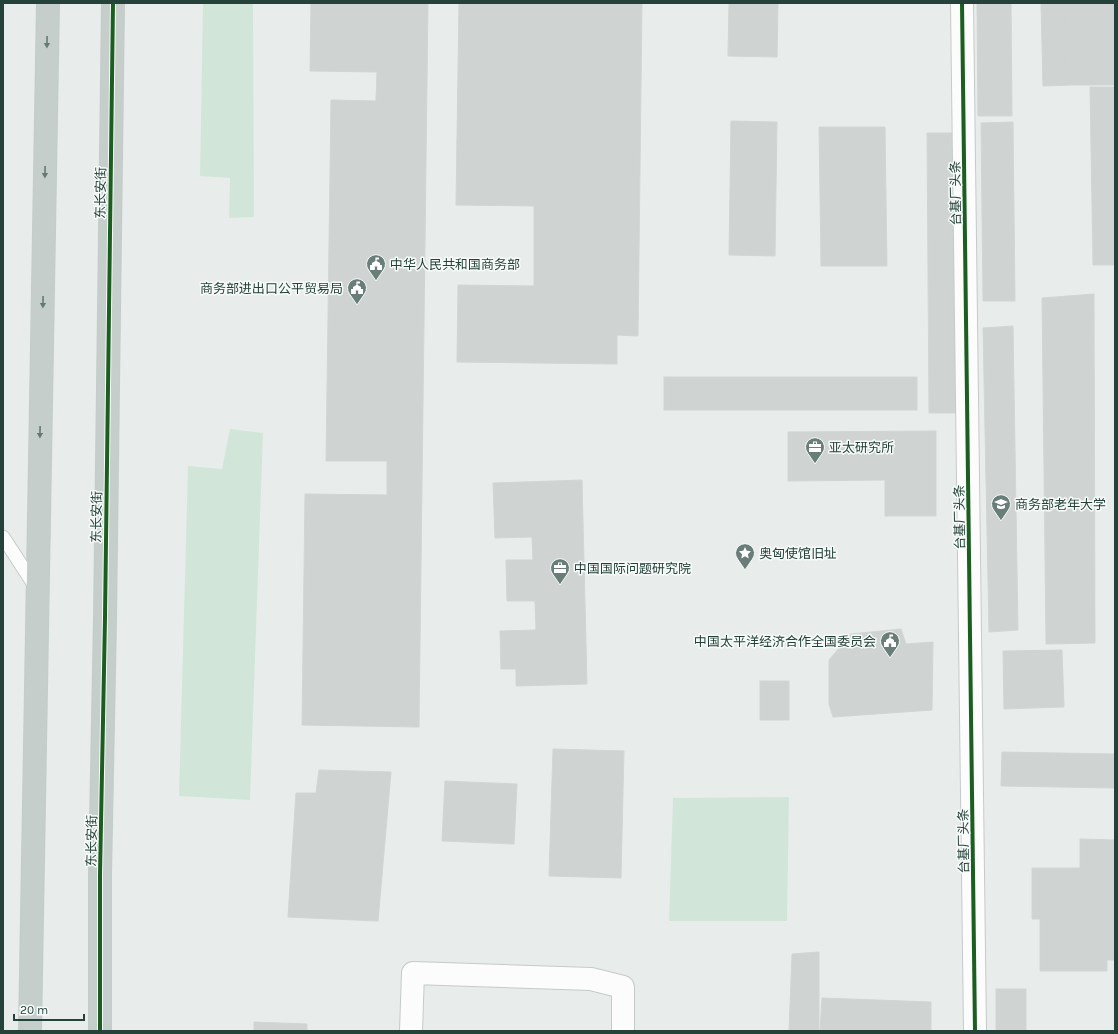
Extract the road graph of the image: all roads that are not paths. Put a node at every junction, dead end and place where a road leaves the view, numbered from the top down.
1 (48, 3) edge
2 (113, 3) edge
3 (962, 3) edge
4 (3, 537) edge
5 (38, 591) junction
6 (30, 1031) edge
7 (100, 1031) edge
8 (411, 1031) edge
9 (623, 1031) edge
10 (975, 1031) edge

1 -> 5 highway
2 - 7 highway, 东长安街
3 - 10 street, 台基厂头条
4 - 5 lane
5 - 6 highway
8 - 9 street

